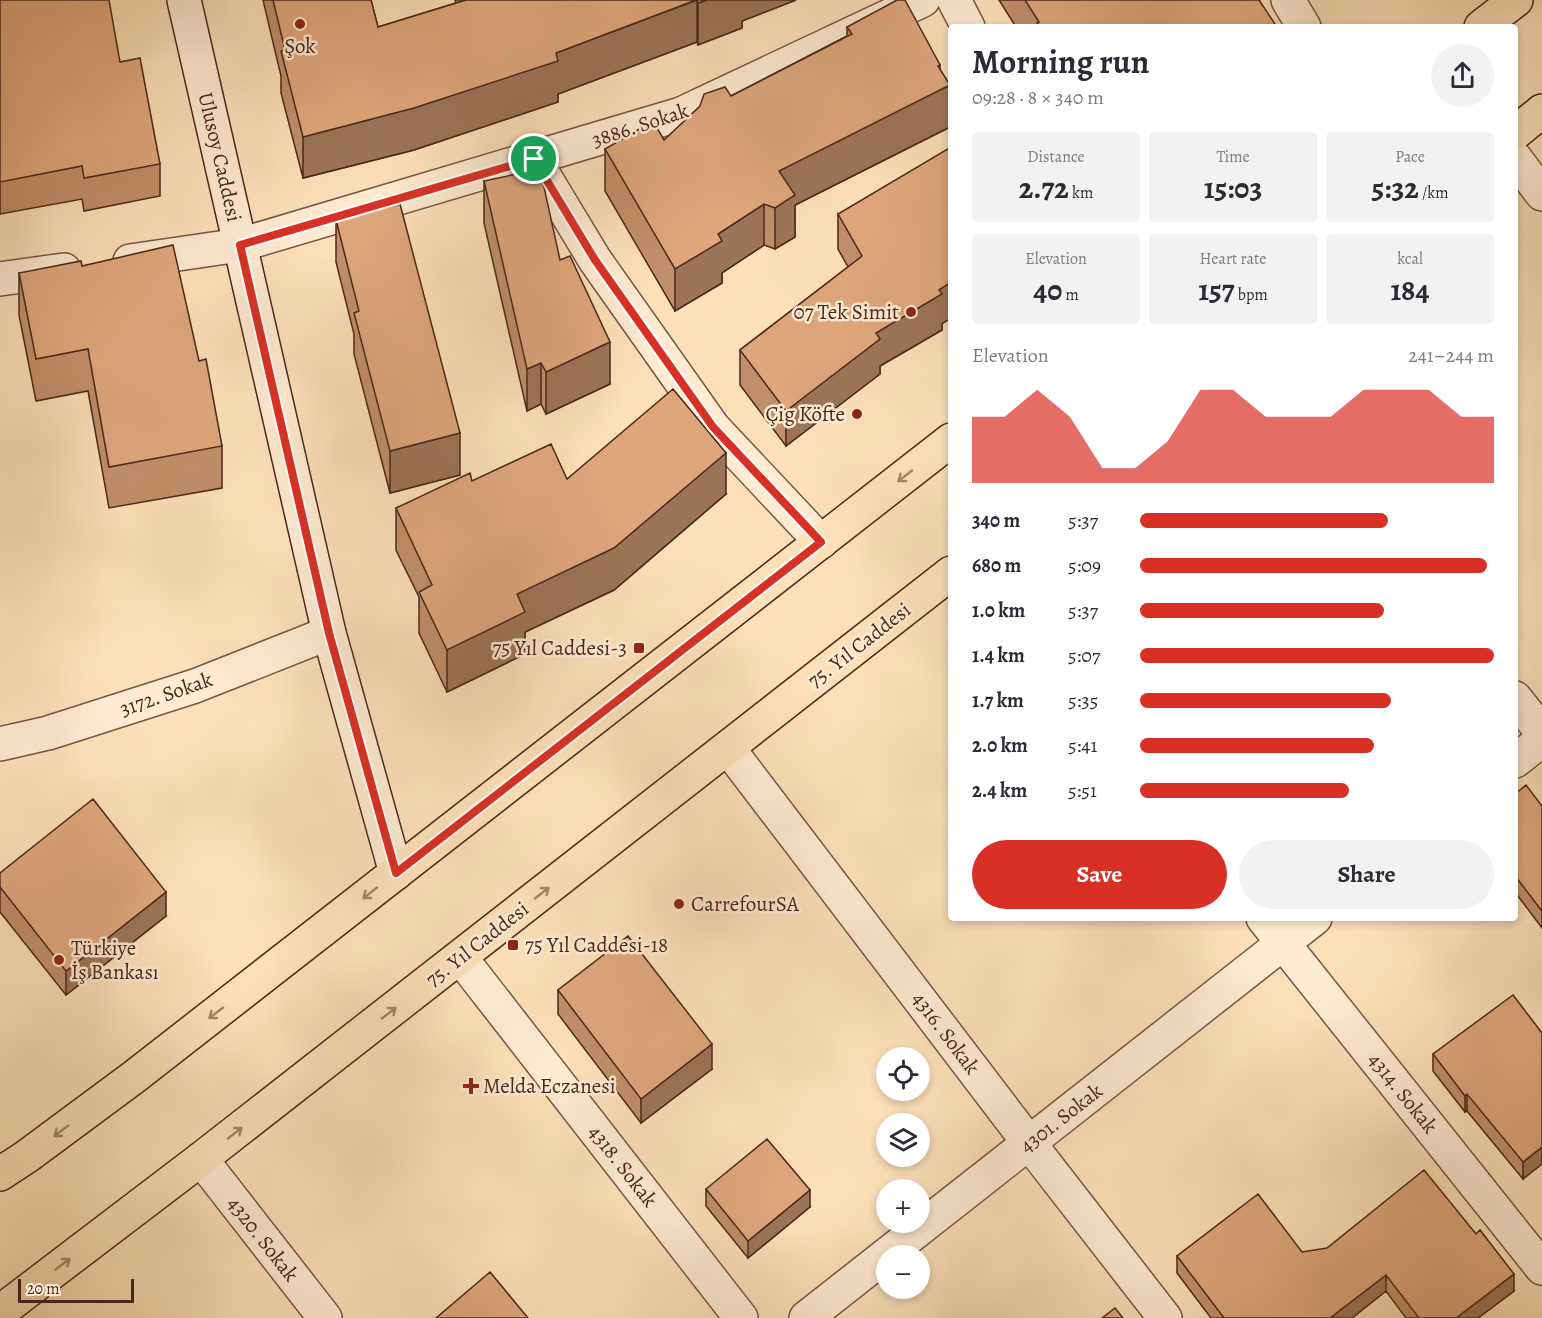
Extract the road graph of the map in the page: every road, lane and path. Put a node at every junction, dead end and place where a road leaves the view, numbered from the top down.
1 (184, 0) edge
2 (923, 0) edge
3 (954, 0) edge
4 (1288, 0) edge
5 (1516, 0) edge
6 (966, 24) edge
7 (1302, 24) edge
8 (1485, 24) edge
9 (1542, 111) edge
10 (1518, 131) edge
11 (534, 159) junction
12 (1518, 162) edge
13 (1542, 194) edge
14 (240, 245) junction
15 (0, 279) edge
16 (948, 442) edge
17 (821, 542) junction
18 (948, 575) edge
19 (329, 633) junction
20 (1518, 702) edge
21 (1542, 732) edge
22 (1542, 740) edge
23 (0, 744) edge
24 (728, 748) junction
25 (1518, 759) edge
26 (396, 873) junction
27 (1265, 921) edge
28 (1312, 921) edge
29 (1283, 943) junction
30 (460, 957) junction
31 (1029, 1143) junction
32 (201, 1159) junction
33 (0, 1174) edge
34 (1542, 1268) edge
35 (0, 1312) edge
36 (325, 1318) edge
37 (741, 1318) edge
38 (806, 1318) edge
39 (1165, 1318) edge

1 - 14 street, Ulusoy Caddesi
2 - 11 street, 3886. Sokak
3 - 6 street
4 - 7 street
5 - 8 main road
9 - 10 main road
11 - 14 street, 3886. Sokak
11 - 17 street
12 - 13 street
14 - 15 street, 3886. Sokak
14 - 19 street, Ulusoy Caddesi
16 -> 17 main road
17 - 26 main road
18 - 24 main road, 75. Yıl Caddesi
19 - 23 street, 3172. Sokak
19 - 26 street, Ulusoy Caddesi
20 - 21 street
22 - 25 street
30 -> 24 main road, 75. Yıl Caddesi
24 - 31 street, 4316. Sokak
26 -> 33 main road
27 - 29 street, 4314. Sokak
28 - 29 street, 4301. Sokak
29 - 31 street, 4301. Sokak
29 - 34 street, 4314. Sokak
32 -> 30 main road, 75. Yıl Caddesi
30 - 37 street, 4318. Sokak
31 - 38 street, 4301. Sokak
31 - 39 street, 4316. Sokak
35 -> 32 main road, 75. Yıl Caddesi
32 - 36 street, 4320. Sokak

